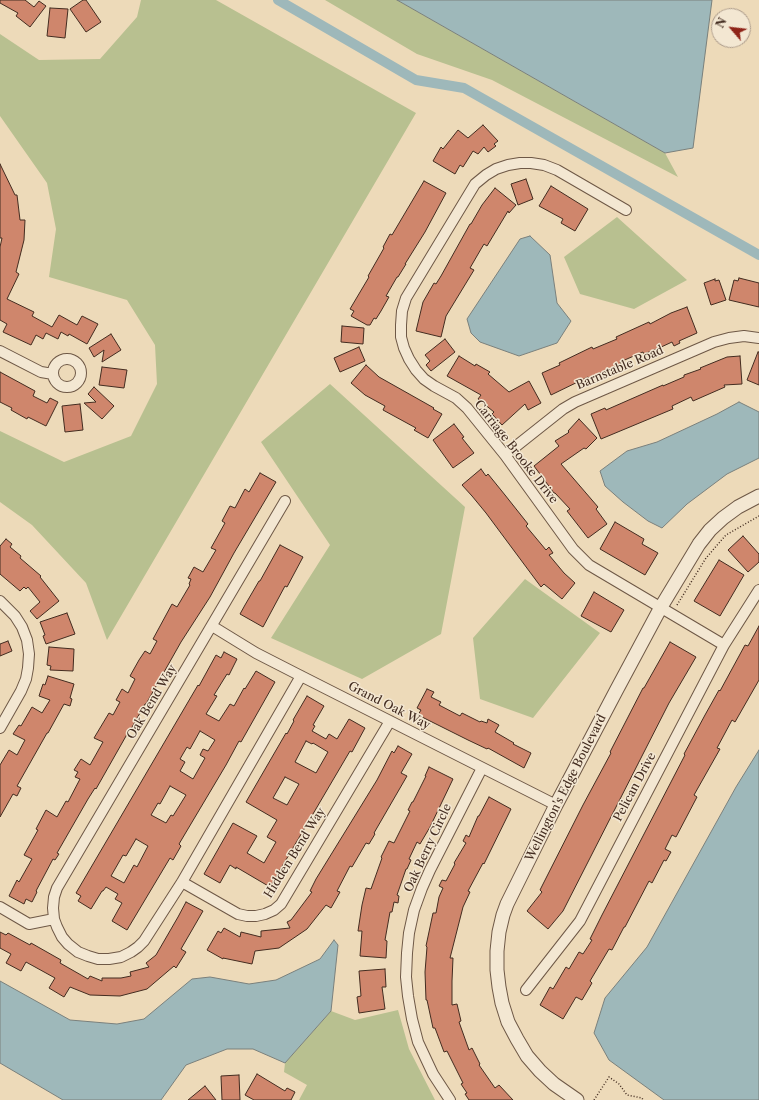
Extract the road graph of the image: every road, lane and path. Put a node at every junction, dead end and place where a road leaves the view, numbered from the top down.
1 (626, 210) dead end
2 (759, 338) edge
3 (0, 351) edge
4 (53, 374) dead end
5 (505, 455) junction
6 (759, 496) edge
7 (285, 501) dead end
8 (759, 516) edge
9 (759, 590) edge
10 (0, 601) edge
11 (661, 607) junction
12 (675, 608) dead end
13 (212, 626) junction
14 (724, 645) junction
15 (301, 676) junction
16 (390, 721) junction
17 (0, 728) edge
18 (482, 768) junction
19 (556, 805) junction
20 (182, 882) junction
21 (0, 908) edge
22 (54, 919) junction
23 (526, 990) dead end
24 (450, 1100) edge
25 (577, 1100) edge
26 (594, 1100) edge
27 (643, 1100) edge

1 - 5 street, Carriage Brooke Drive
2 - 5 street, Barnstable Road
3 - 4 street
5 - 11 street, Carriage Brooke Drive
6 - 11 street, Wellington's Edge Boulevard
7 - 13 street, Oak Bend Way
8 - 12 path
9 - 14 street, Pelican Drive
10 - 17 street
11 - 14 street, Carriage Brooke Drive
11 - 19 street, Wellington's Edge Boulevard
13 - 15 street, Grand Oak Way
13 - 22 street, Oak Bend Way
14 - 23 street, Pelican Drive
15 - 16 street, Grand Oak Way
15 - 20 street, Oak Bend Way
16 - 18 street, Grand Oak Way
16 - 20 street, Hidden Bend Way
18 - 19 street, Grand Oak Way
18 - 24 street, Oak Berry Circle
19 - 25 street, Wellington's Edge Boulevard
20 - 22 street, Oak Bend Way
21 - 22 street
26 - 27 path

